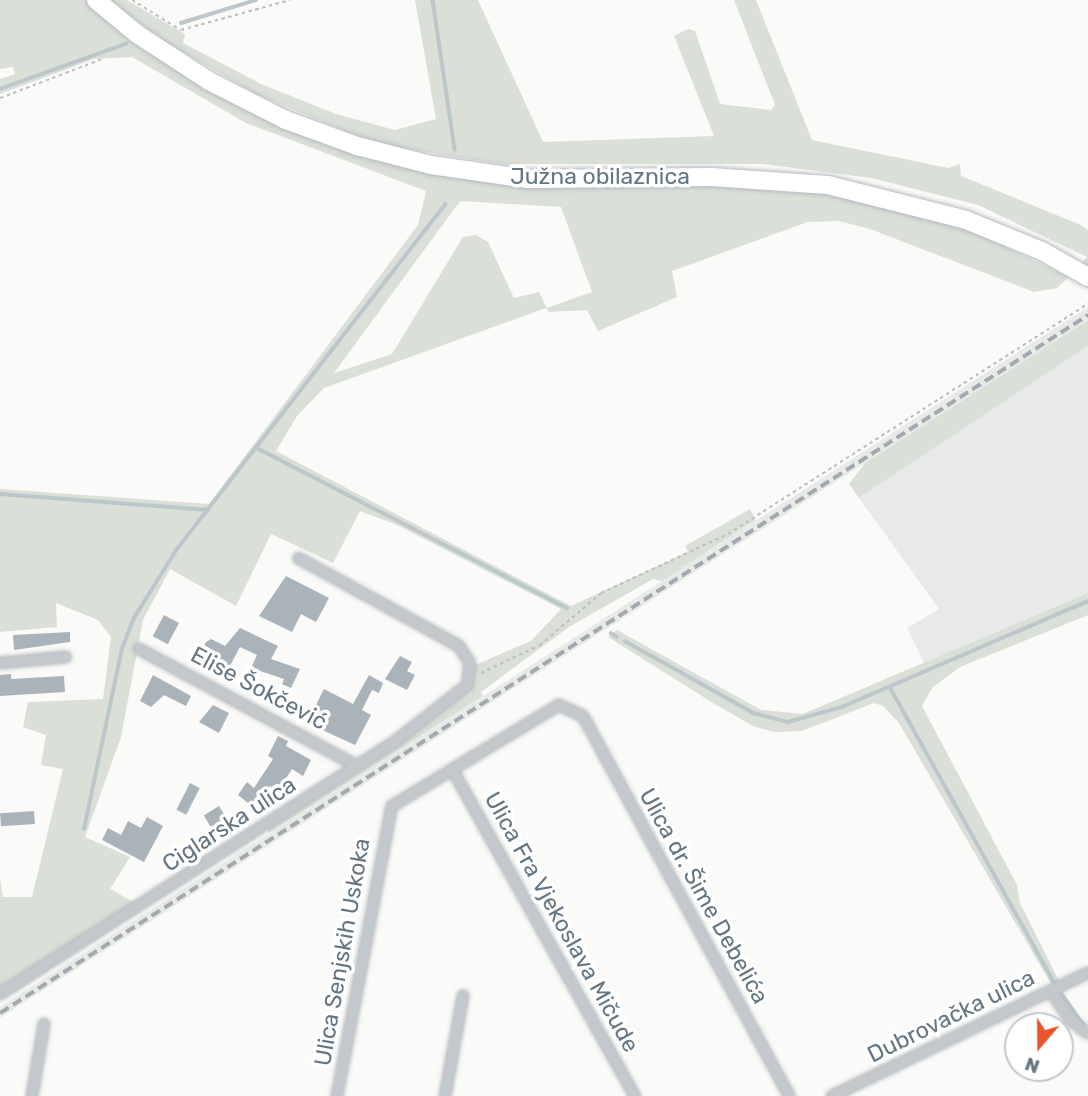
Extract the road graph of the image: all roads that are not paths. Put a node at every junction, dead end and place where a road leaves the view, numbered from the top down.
1 (96, 0) edge
2 (1088, 277) edge
3 (298, 558) dead end
4 (139, 649) dead end
5 (66, 657) dead end
6 (0, 663) edge
7 (357, 766) junction
8 (453, 769) junction
9 (1088, 973) edge
10 (1051, 991) junction
11 (0, 994) edge
12 (463, 996) dead end
13 (44, 1024) dead end
14 (1088, 1033) edge
15 (32, 1096) edge
16 (337, 1096) edge
17 (445, 1096) edge
18 (635, 1096) edge
19 (789, 1096) edge
20 (832, 1096) edge

1 - 2 main road, Južna obilaznica
3 - 7 street, Ciglarska ulica
4 - 7 street, Elise Šokčević
5 - 6 street
7 - 11 street, Ciglarska ulica
8 - 16 street, Ulica Senjskih Uskoka
8 - 18 street, Ulica Fra Vjekoslava Mičude
8 - 19 street, Ulica dr. Šime Debelića
9 - 10 street, Dubrovačka ulica
10 - 14 street
10 - 20 street, Dubrovačka ulica
12 - 17 street
13 - 15 street

